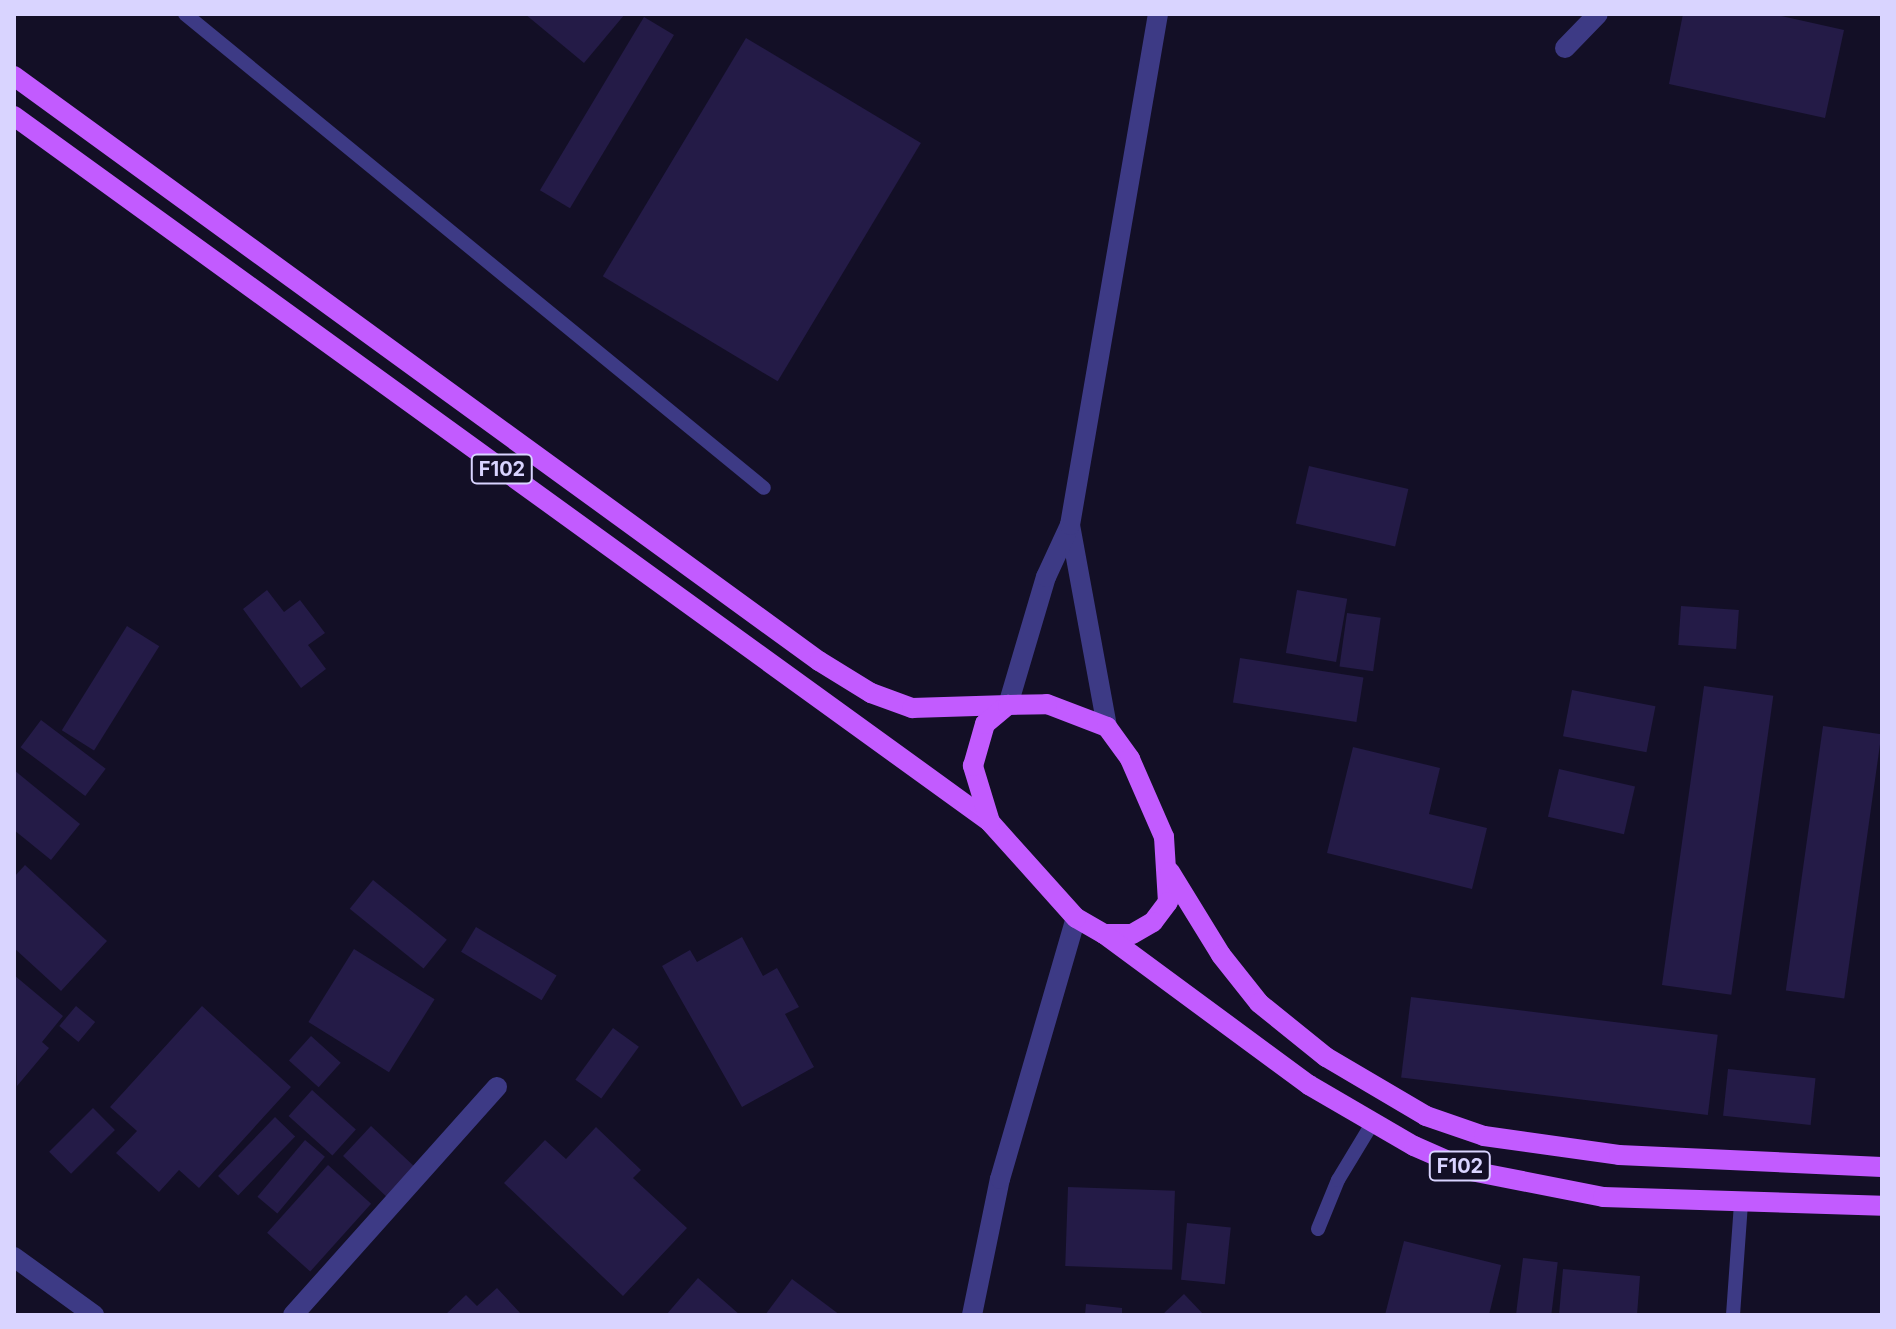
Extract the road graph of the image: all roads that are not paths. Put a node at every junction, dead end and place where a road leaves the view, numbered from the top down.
1 (185, 14) edge
2 (1158, 14) edge
3 (1598, 14) edge
4 (1565, 48) dead end
5 (14, 76) edge
6 (14, 116) edge
7 (764, 488) dead end
8 (1070, 525) junction
9 (1008, 705) junction
10 (1107, 727) junction
11 (990, 822) junction
12 (1170, 872) junction
13 (1076, 918) junction
14 (1104, 934) junction
15 (497, 1087) dead end
16 (1373, 1122) junction
17 (1882, 1167) edge
18 (1741, 1204) junction
19 (1882, 1206) edge
20 (1318, 1229) dead end
21 (14, 1257) edge
22 (94, 1315) edge
23 (293, 1315) edge
24 (972, 1315) edge
25 (1733, 1315) edge

1 - 7 lane
2 - 8 street
3 - 4 street
5 - 9 main road, F102
6 - 11 main road, F102
8 - 9 street
8 - 10 street
9 - 10 main road, F102
9 - 11 main road, F102
10 - 12 main road, F102
11 - 13 main road, F102
12 - 14 main road, F102
12 - 17 main road, F102
13 - 14 main road, F102
13 - 24 street
14 - 16 main road, F102
15 - 23 street
16 - 18 main road, F102
16 - 20 lane
18 - 19 main road, F102
18 - 25 lane
21 - 22 street

